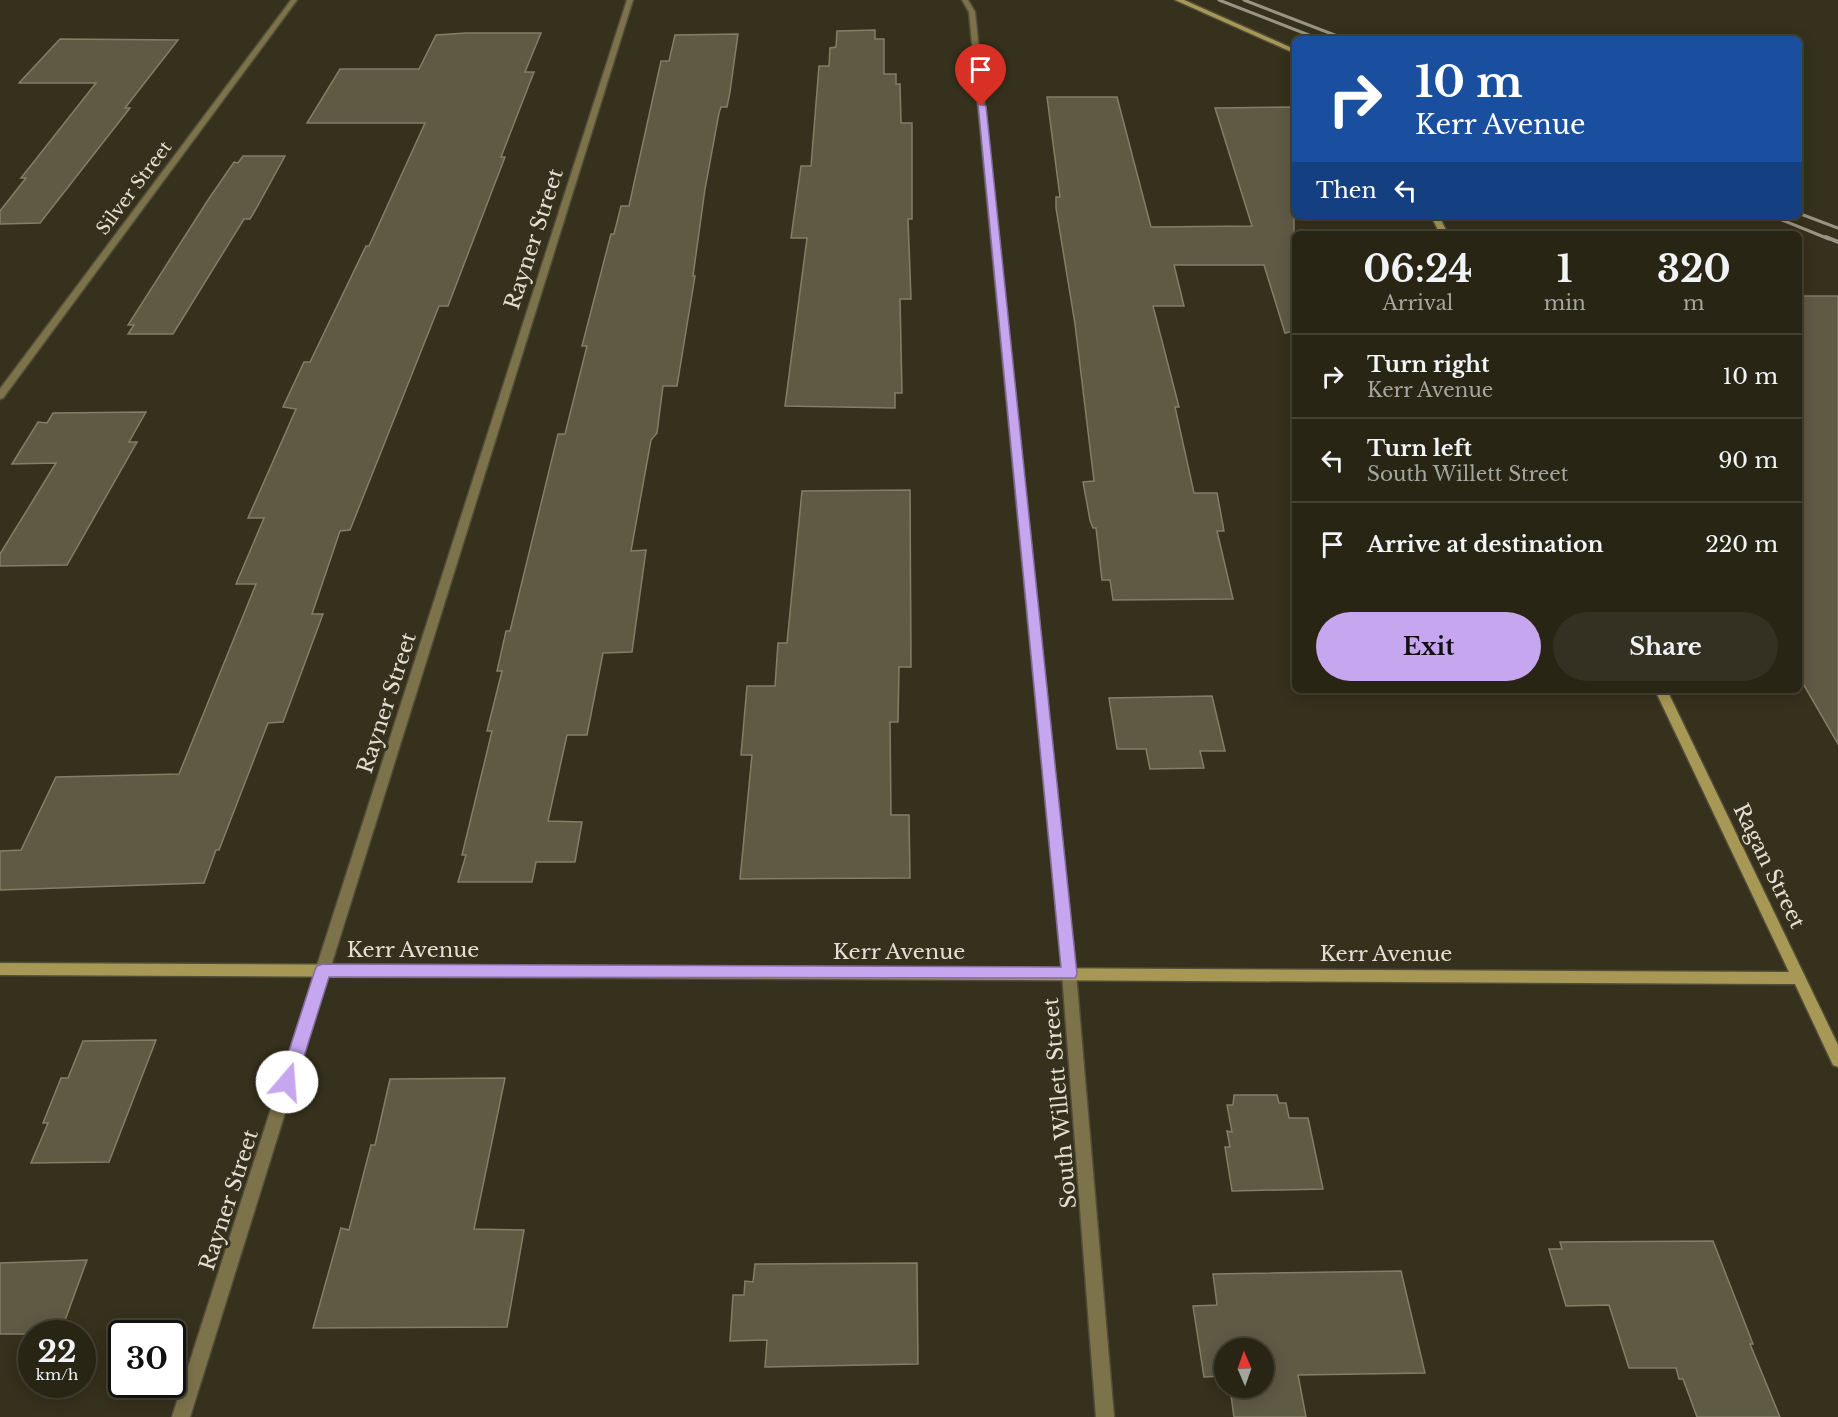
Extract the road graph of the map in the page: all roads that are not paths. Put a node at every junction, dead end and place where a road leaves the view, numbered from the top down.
1 (294, 0) edge
2 (630, 0) edge
3 (964, 0) edge
4 (1178, 0) edge
5 (1292, 50) edge
6 (0, 396) edge
7 (1662, 693) edge
8 (0, 969) edge
9 (323, 970) junction
10 (1070, 974) junction
11 (1799, 978) junction
12 (1838, 1060) edge
13 (181, 1417) edge
14 (1105, 1417) edge

1 - 6 street, Silver Street
2 - 9 street, Rayner Street
3 - 10 street, South Willett Street
4 - 5 street
7 - 11 street, Ragan Street
8 - 9 street, Kerr Avenue
9 - 10 street, Kerr Avenue
9 - 13 street, Rayner Street
10 - 11 street, Kerr Avenue
10 - 14 street, South Willett Street
11 - 12 street, Ragan Street

